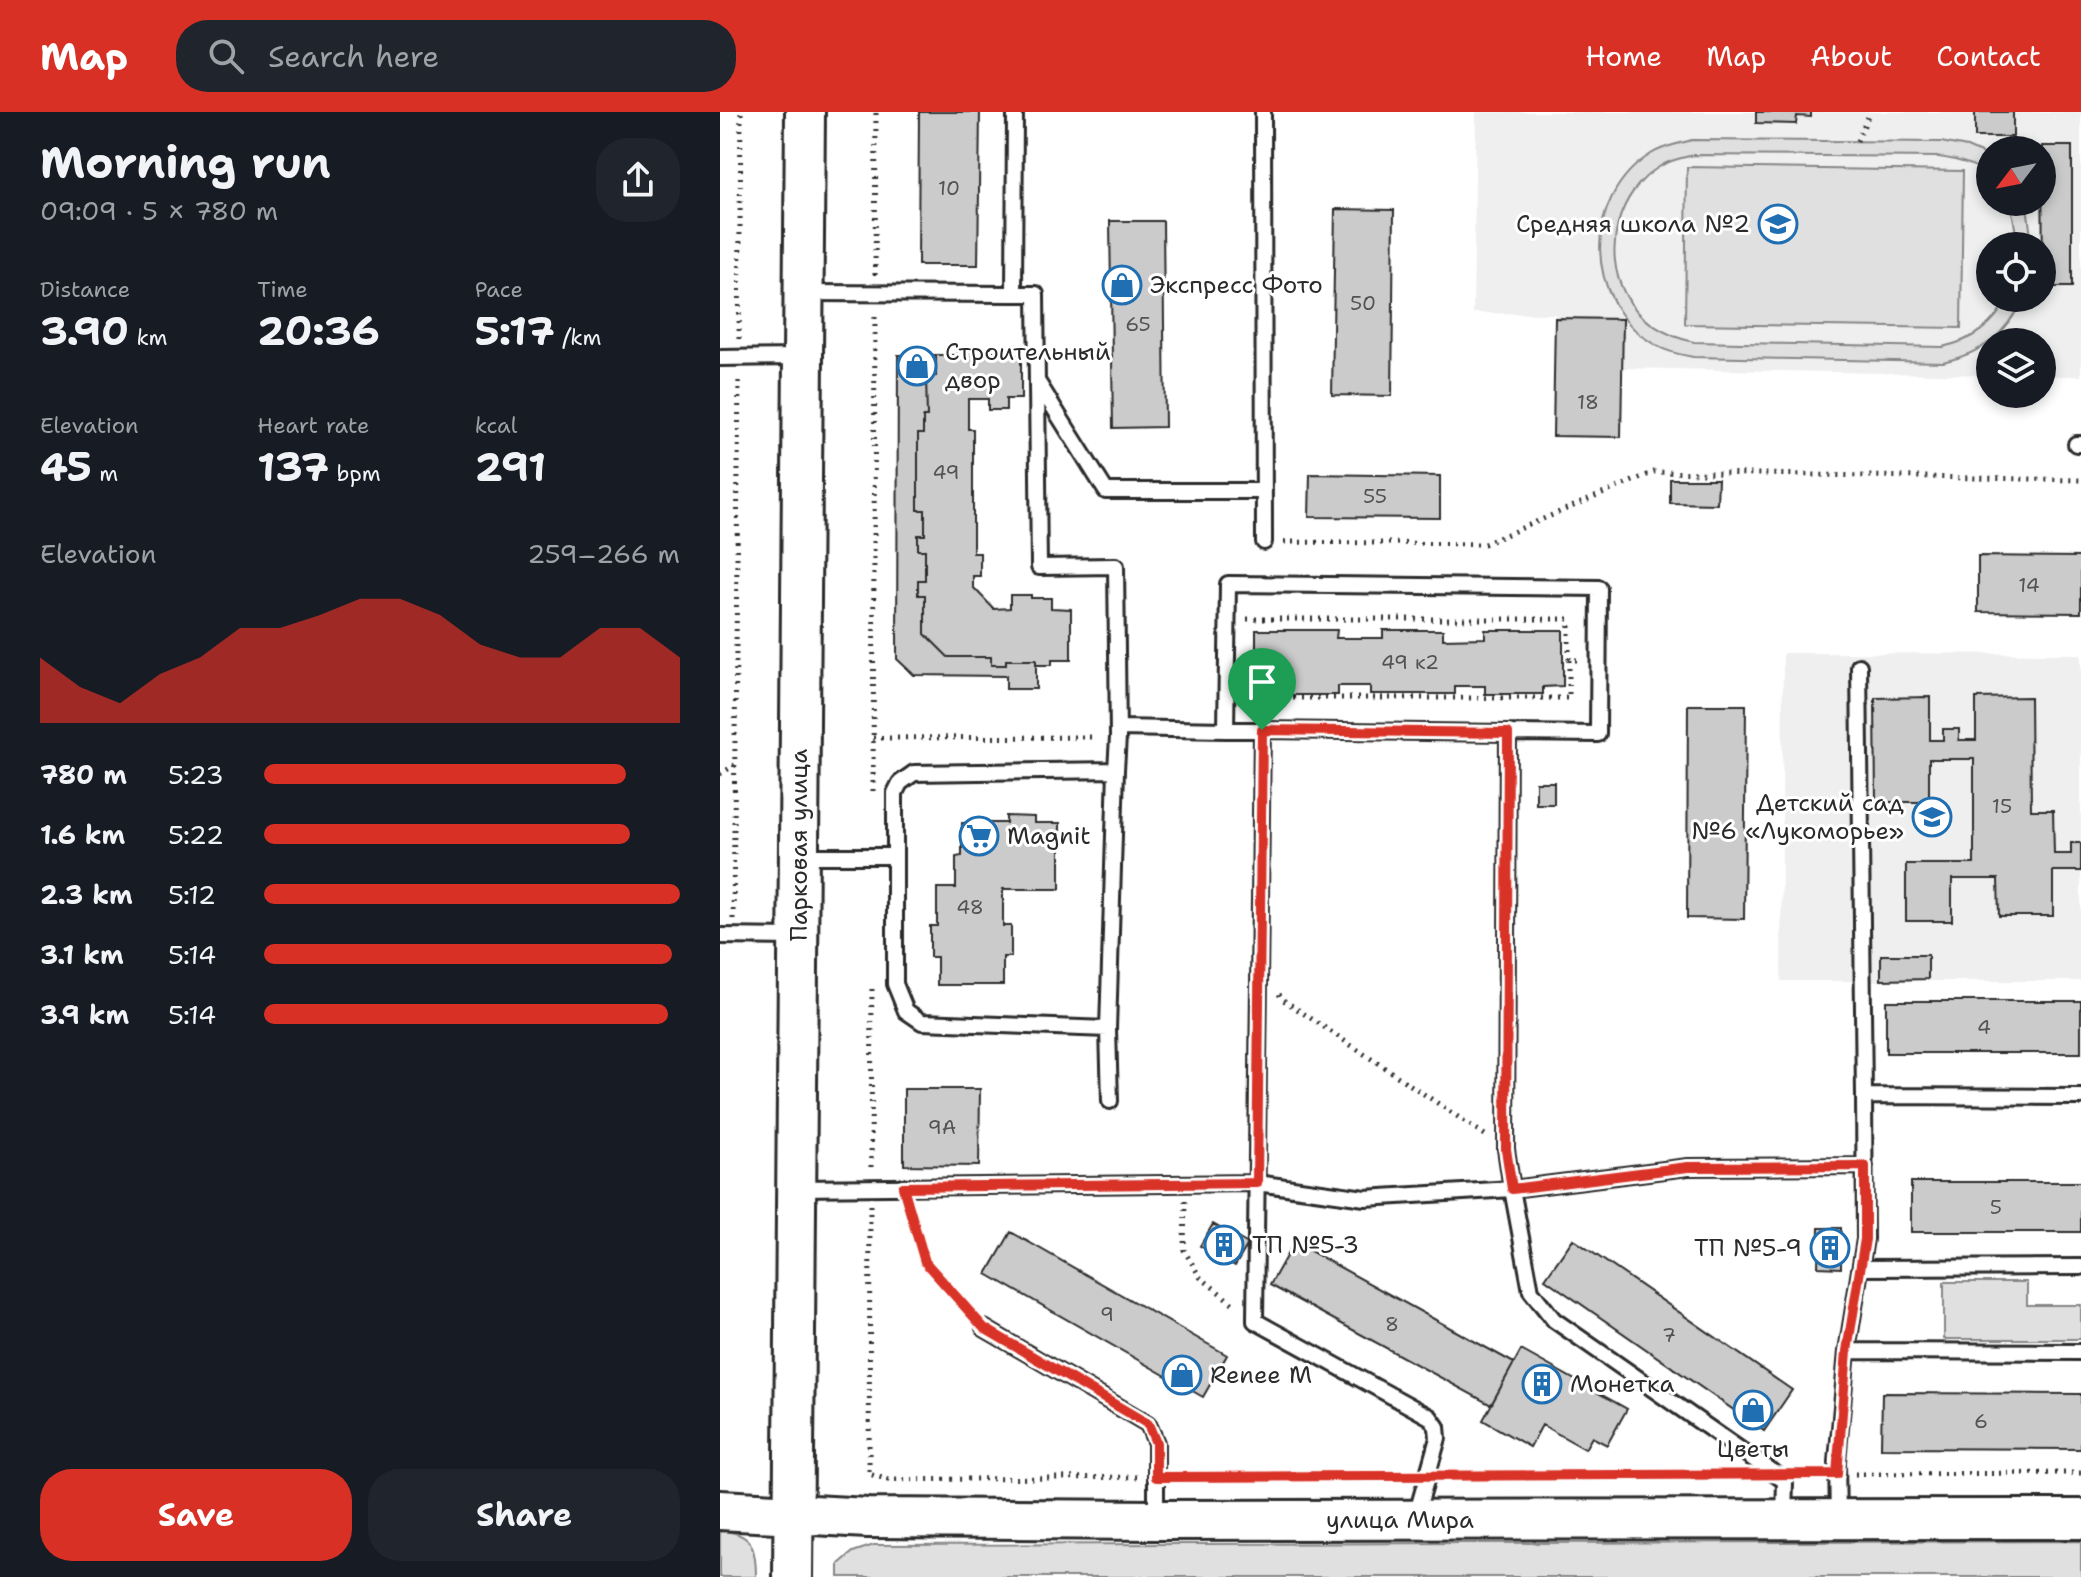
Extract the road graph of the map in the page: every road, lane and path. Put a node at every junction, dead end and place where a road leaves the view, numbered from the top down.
1 (741, 112) edge
2 (805, 112) edge
3 (1015, 112) edge
4 (1263, 112) edge
5 (1870, 112) edge
6 (1857, 141) dead end
7 (804, 293) junction
8 (1014, 294) junction
9 (803, 357) junction
10 (720, 358) edge
11 (739, 358) junction
12 (1037, 381) junction
13 (2081, 480) edge
14 (1264, 491) junction
15 (1264, 542) joint
16 (1240, 619) dead end
17 (1569, 660) junction
18 (1598, 660) junction
19 (1859, 666) dead end
20 (1240, 698) dead end
21 (1226, 730) junction
22 (1262, 730) junction
23 (1118, 733) junction
24 (1508, 733) junction
25 (873, 738) dead end
26 (735, 765) junction
27 (1116, 770) junction
28 (720, 774) edge
29 (799, 856) junction
30 (895, 856) junction
31 (724, 936) edge
32 (799, 937) junction
33 (1259, 959) junction
34 (1108, 1029) junction
35 (1864, 1096) junction
36 (2081, 1097) edge
37 (1110, 1101) dead end
38 (1506, 1149) junction
39 (1865, 1166) junction
40 (1185, 1183) junction
41 (1257, 1183) junction
42 (903, 1187) junction
43 (797, 1188) junction
44 (1512, 1189) junction
45 (2081, 1267) edge
46 (1860, 1268) junction
47 (1255, 1321) junction
48 (984, 1328) joint
49 (1847, 1351) junction
50 (2081, 1352) edge
51 (2081, 1473) edge
52 (869, 1474) dead end
53 (1837, 1474) junction
54 (1775, 1475) junction
55 (1427, 1476) junction
56 (1156, 1477) junction
57 (720, 1510) edge
58 (794, 1513) junction
59 (2081, 1519) edge
60 (1156, 1520) junction
61 (1414, 1520) junction
62 (1784, 1521) junction
63 (1838, 1521) junction
64 (793, 1577) edge

1 - 11 path
2 - 7 main road, Парковая улица
3 - 8 lane
4 - 14 lane
5 - 6 path
7 - 8 lane
7 - 9 main road, Парковая улица
8 - 12 lane
9 - 11 lane
9 - 29 main road, Парковая улица
10 - 11 lane
11 - 26 path
12 - 14 lane
12 - 23 lane
13 - 15 path
14 - 15 lane
16 - 17 path
17 - 18 path
17 - 20 path
18 - 21 lane
18 - 24 lane
19 - 35 lane
21 - 22 lane
21 - 23 lane
22 - 24 lane
22 - 33 lane
23 - 25 path
23 - 27 lane
24 - 38 lane
26 - 28 path
26 - 31 path
27 - 30 lane
27 - 34 lane
29 - 30 lane
29 - 32 main road, Парковая улица
30 - 34 lane
31 - 32 lane
32 - 43 main road, Парковая улица
33 - 38 path
33 - 41 lane
34 - 37 lane
35 - 36 lane
35 - 39 lane
38 - 44 lane
39 - 44 lane
39 - 46 lane
40 - 41 lane
40 - 42 lane
40 - 47 path
41 - 44 lane
41 - 47 lane
42 - 43 lane
42 - 48 path
43 - 58 main road, Парковая улица
44 - 54 lane
45 - 46 lane
46 - 49 lane
47 - 55 lane
48 - 56 lane
49 - 50 lane
49 - 53 lane
51 - 53 path
52 - 56 path
53 - 63 lane
54 - 55 path
54 - 62 lane
55 - 56 path
55 - 61 lane
56 - 60 lane
57 - 58 main road, улица Мира
58 - 60 main road, улица Мира
58 - 64 main road, Парковая улица
59 - 63 main road, улица Мира
60 - 61 main road, улица Мира
61 - 62 main road, улица Мира
62 - 63 main road, улица Мира

